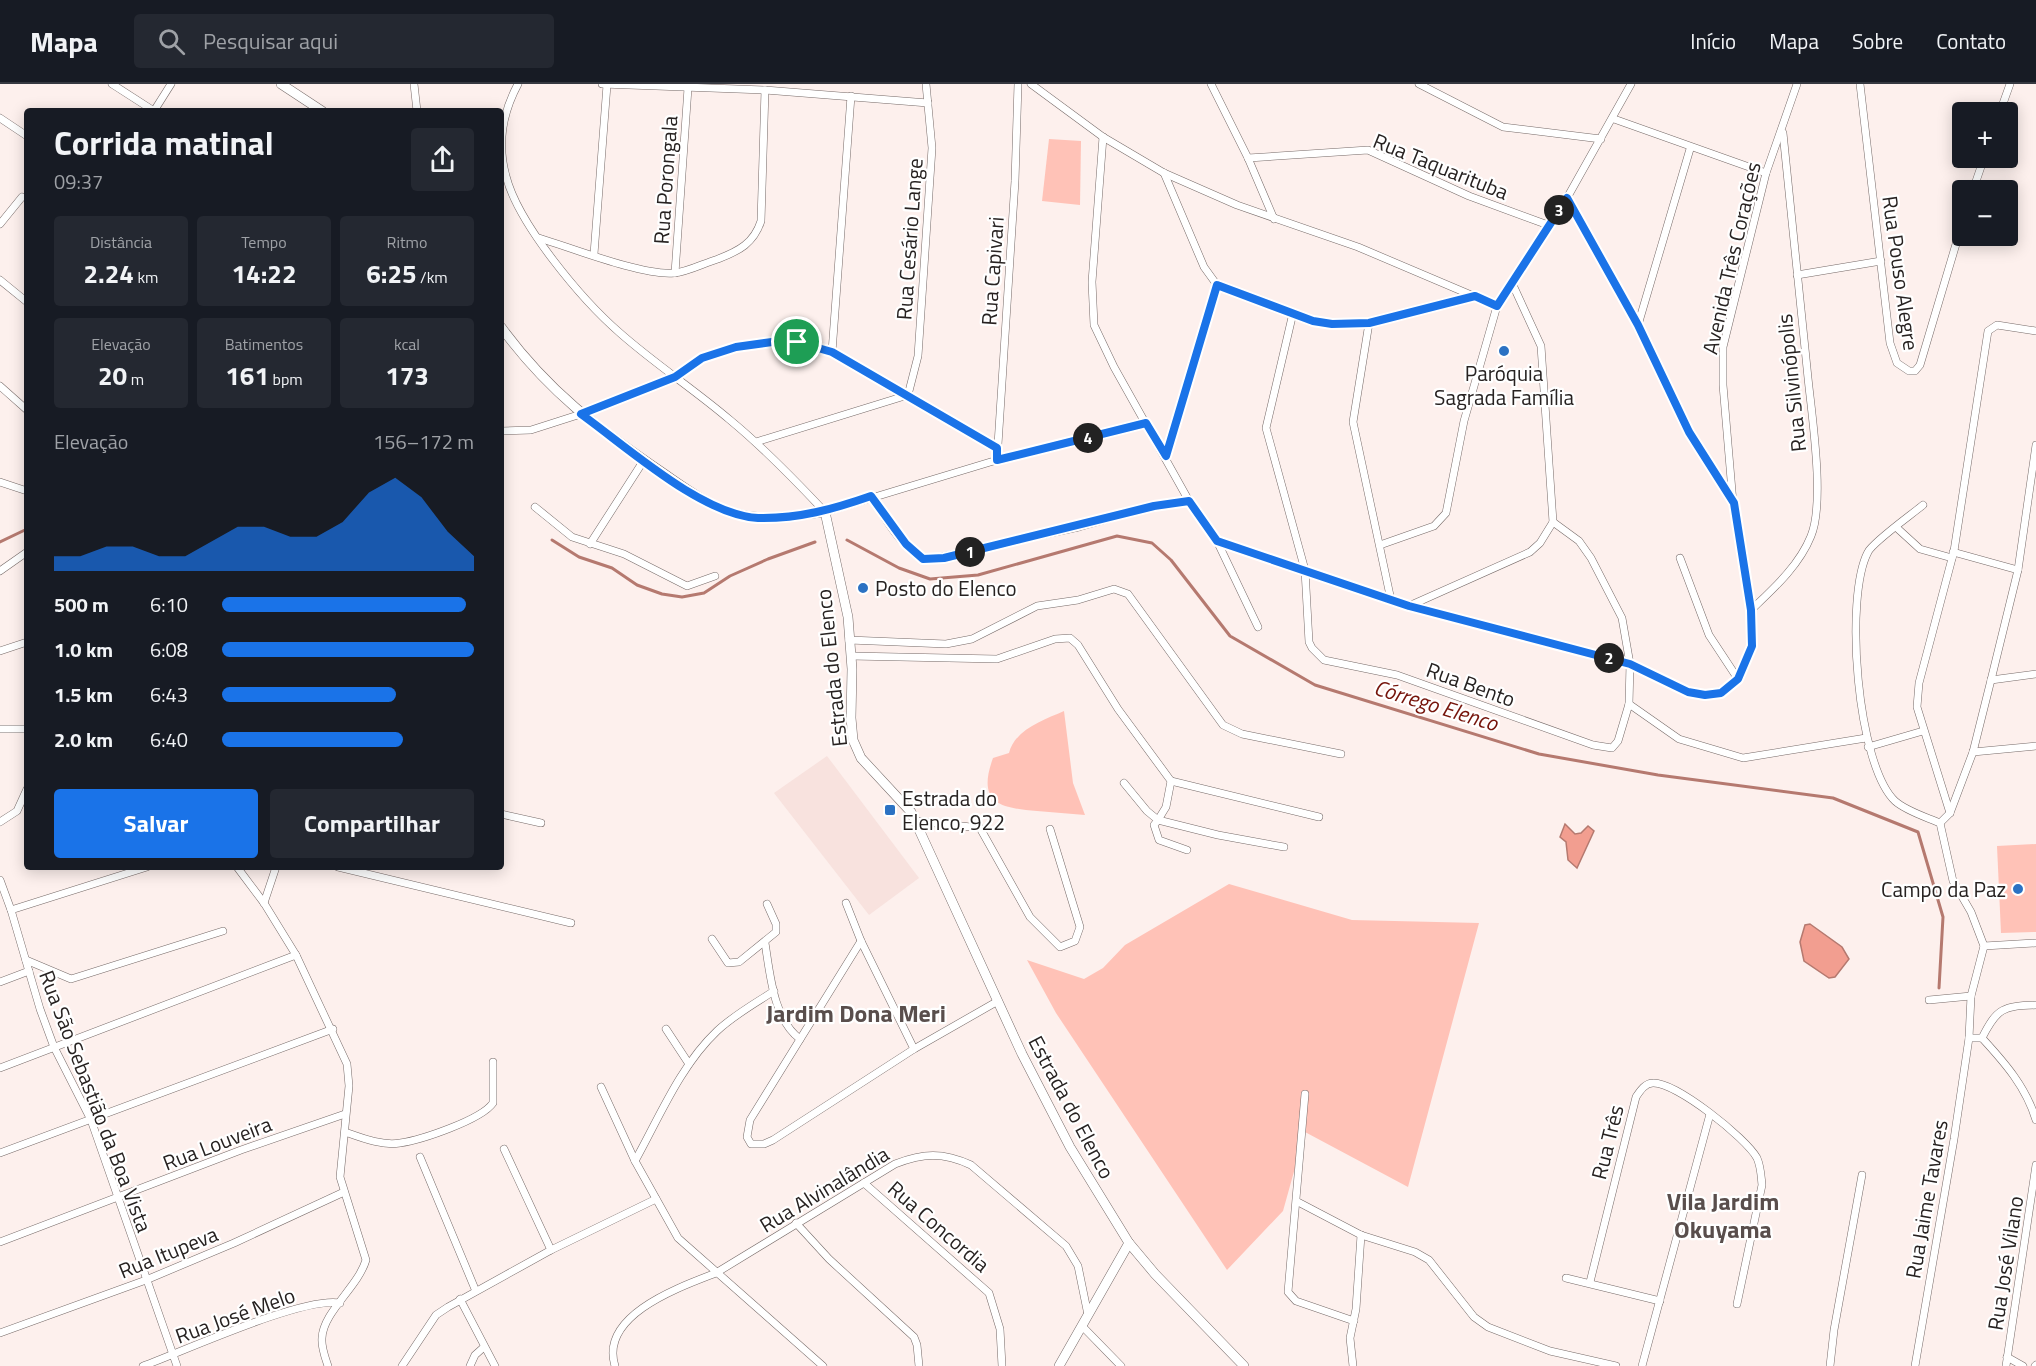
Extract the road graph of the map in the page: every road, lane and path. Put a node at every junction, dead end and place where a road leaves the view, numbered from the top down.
1 (112, 84) edge
2 (171, 84) edge
3 (281, 84) edge
4 (414, 84) edge
5 (518, 84) edge
6 (602, 84) edge
7 (926, 84) edge
8 (1018, 84) edge
9 (1031, 84) edge
10 (1211, 84) edge
11 (1419, 84) edge
12 (1631, 84) edge
13 (1797, 84) edge
14 (1860, 84) edge
15 (2010, 84) edge
16 (607, 85) edge
17 (688, 88) junction
18 (765, 90) junction
19 (852, 96) junction
20 (2004, 102) edge
21 (928, 103) junction
22 (149, 108) edge
23 (156, 108) edge
24 (317, 108) edge
25 (417, 108) edge
26 (0, 118) edge
27 (1614, 119) junction
28 (504, 122) edge
29 (1782, 130) junction
30 (24, 134) edge
31 (1103, 137) junction
32 (1601, 139) junction
33 (1690, 149) junction
34 (1248, 158) junction
35 (504, 164) edge
36 (1164, 173) junction
37 (1766, 173) junction
38 (22, 197) dead end
39 (1567, 198) junction
40 (1274, 219) junction
41 (0, 224) edge
42 (1548, 225) junction
43 (539, 238) junction
44 (1955, 246) edge
45 (594, 254) junction
46 (1881, 261) junction
47 (675, 273) junction
48 (1797, 275) junction
49 (0, 280) edge
50 (1512, 283) junction
51 (1217, 285) junction
52 (1475, 296) junction
53 (24, 300) edge
54 (1497, 306) junction
55 (1293, 313) junction
56 (1369, 323) junction
57 (1638, 325) junction
58 (504, 331) edge
59 (2036, 331) edge
60 (832, 352) junction
61 (675, 377) junction
62 (0, 386) edge
63 (908, 395) junction
64 (24, 407) edge
65 (581, 414) junction
66 (1146, 423) junction
67 (504, 431) edge
68 (756, 442) junction
69 (2036, 445) edge
70 (997, 448) junction
71 (1166, 456) junction
72 (644, 460) junction
73 (997, 460) junction
74 (0, 482) edge
75 (24, 490) edge
76 (871, 496) junction
77 (1189, 501) junction
78 (1734, 503) junction
79 (1923, 505) dead end
80 (535, 507) dead end
81 (825, 512) junction
82 (1553, 522) junction
83 (1897, 528) junction
84 (1217, 541) junction
85 (590, 544) junction
86 (1380, 545) junction
87 (24, 554) edge
88 (1952, 555) junction
89 (1680, 558) dead end
90 (1305, 570) junction
91 (2018, 570) junction
92 (0, 571) edge
93 (715, 576) dead end
94 (1391, 600) junction
95 (1409, 606) junction
96 (1751, 610) junction
97 (1258, 627) dead end
98 (849, 640) junction
99 (24, 643) edge
100 (0, 651) edge
101 (851, 656) junction
102 (1630, 664) junction
103 (2036, 674) edge
104 (1738, 679) junction
105 (1991, 680) junction
106 (1629, 704) junction
107 (0, 729) edge
108 (24, 729) edge
109 (1923, 731) junction
110 (1866, 738) junction
111 (2036, 746) edge
112 (1868, 747) junction
113 (1972, 752) junction
114 (1341, 754) dead end
115 (1172, 781) junction
116 (1124, 783) dead end
117 (24, 796) edge
118 (24, 809) edge
119 (17, 811) junction
120 (1950, 813) junction
121 (504, 815) edge
122 (1319, 817) dead end
123 (1158, 820) junction
124 (916, 821) junction
125 (0, 822) edge
126 (541, 823) dead end
127 (1940, 824) junction
128 (1050, 829) dead end
129 (1284, 847) dead end
130 (1187, 850) dead end
131 (138, 870) edge
132 (239, 870) edge
133 (275, 870) edge
134 (350, 870) edge
135 (0, 880) edge
136 (2, 894) edge
137 (264, 903) junction
138 (846, 903) dead end
139 (767, 904) dead end
140 (12, 910) junction
141 (571, 923) dead end
142 (223, 931) dead end
143 (712, 939) dead end
144 (861, 941) junction
145 (765, 943) junction
146 (2036, 943) edge
147 (1984, 946) junction
148 (296, 955) junction
149 (26, 960) junction
150 (29, 971) junction
151 (0, 982) edge
152 (774, 991) junction
153 (1971, 996) junction
154 (1929, 1000) dead end
155 (998, 1001) junction
156 (2036, 1005) edge
157 (333, 1029) junction
158 (666, 1029) dead end
159 (1969, 1038) junction
160 (1982, 1038) junction
161 (800, 1039) junction
162 (54, 1047) junction
163 (914, 1049) junction
164 (493, 1062) dead end
165 (689, 1064) junction
166 (0, 1068) edge
167 (601, 1087) dead end
168 (1305, 1094) dead end
169 (345, 1114) junction
170 (1710, 1114) junction
171 (91, 1120) junction
172 (2036, 1120) edge
173 (345, 1132) junction
174 (504, 1149) dead end
175 (0, 1153) edge
176 (420, 1157) dead end
177 (635, 1161) junction
178 (2036, 1166) edge
179 (1862, 1175) dead end
180 (864, 1183) junction
181 (344, 1192) junction
182 (117, 1199) junction
183 (656, 1199) junction
184 (1298, 1202) junction
185 (2033, 1218) edge
186 (796, 1223) junction
187 (1361, 1235) junction
188 (0, 1242) edge
189 (1129, 1243) junction
190 (551, 1250) junction
191 (716, 1273) junction
192 (1566, 1278) dead end
193 (146, 1280) junction
194 (1590, 1282) junction
195 (475, 1289) junction
196 (460, 1299) junction
197 (1660, 1301) junction
198 (340, 1303) junction
199 (1737, 1304) dead end
200 (1088, 1315) junction
201 (1353, 1321) junction
202 (1082, 1326) junction
203 (0, 1333) edge
204 (484, 1347) junction
205 (173, 1355) junction
206 (2007, 1357) junction
207 (143, 1366) edge
208 (177, 1366) edge
209 (328, 1366) edge
210 (402, 1366) edge
211 (470, 1366) edge
212 (495, 1366) edge
213 (615, 1366) edge
214 (823, 1366) edge
215 (919, 1366) edge
216 (1002, 1366) edge
217 (1059, 1366) edge
218 (1121, 1366) edge
219 (1244, 1366) edge
220 (1353, 1366) edge
221 (1616, 1366) edge
222 (1642, 1366) edge
223 (1830, 1366) edge
224 (1916, 1366) edge
225 (2006, 1366) edge
226 (2023, 1366) edge

1 - 22 street
2 - 23 street
3 - 24 street
4 - 25 street
5 - 28 street
6 - 16 street
7 - 21 street, Rua Cesário Lange
8 - 70 street, Rua Capivari
9 - 31 street
10 - 34 street
11 - 32 street
12 - 27 street
13 - 29 street, Avenida Três Corações
14 - 46 street, Rua Pouso Alegre
15 - 20 street
16 - 17 street
16 - 45 street
17 - 18 street
17 - 47 street, Rua Porongala
18 - 19 street
18 - 47 street
19 - 21 street
19 - 60 street
21 - 63 street, Rua Cesário Lange
26 - 30 street
27 - 32 street
27 - 33 street
29 - 37 street, Avenida Três Corações
29 - 48 street, Rua Silvinópolis
31 - 36 street
31 - 66 street
32 - 39 street
33 - 37 street
33 - 57 street
34 - 40 street
34 - 42 street, Rua Taquarituba
35 - 43 street
36 - 40 street
36 - 51 street
37 - 78 street, Avenida Três Corações
38 - 41 street
39 - 42 street
39 - 57 street
40 - 52 street
42 - 50 street
43 - 45 street
43 - 61 street
44 - 46 street, Rua Pouso Alegre
45 - 47 street
46 - 48 street
48 - 96 street, Rua Silvinópolis
49 - 53 street
50 - 54 street
50 - 82 street
51 - 55 street
51 - 71 street
52 - 54 street
52 - 56 street
54 - 86 street
55 - 56 street
55 - 90 street
56 - 86 street
57 - 78 street
58 - 65 street
59 - 88 street
60 - 61 street
60 - 63 street
61 - 65 street
61 - 68 street
62 - 64 street
63 - 68 street
63 - 70 street
65 - 67 street
65 - 72 street
66 - 71 street
66 - 73 street
68 - 81 street
69 - 91 street
70 - 73 street, Rua Capivari
71 - 77 street
72 - 81 street
72 - 85 street
73 - 76 street
74 - 75 street
76 - 77 street
76 - 81 street
77 - 84 street
78 - 96 street, Avenida Três Corações
79 - 83 street
80 - 85 street
81 - 98 street, Estrada do Elenco
82 - 95 street
82 - 102 street, Rua Bento
83 - 88 street
83 - 110 street
84 - 90 street
84 - 97 street
85 - 93 street
86 - 94 street
87 - 92 street
88 - 91 street
88 - 109 street
89 - 104 street
90 - 94 street
90 - 106 street, Rua Bento
91 - 105 street
94 - 95 street
95 - 102 street
96 - 104 street, Avenida Três Corações
98 - 101 street, Estrada do Elenco
98 - 114 street
99 - 100 street
101 - 115 street
101 - 124 street, Estrada do Elenco
102 - 104 street
102 - 106 street, Rua Bento
103 - 105 street
105 - 113 street
106 - 110 street
107 - 108 street
109 - 112 street
109 - 120 street
110 - 112 street
111 - 113 street
112 - 127 street
113 - 120 street
115 - 122 street
115 - 123 street
116 - 123 street
117 - 119 street
118 - 119 street
119 - 125 street
120 - 127 street
121 - 126 street
123 - 129 street
123 - 130 street
124 - 128 street
124 - 155 street, Estrada do Elenco
127 - 147 street
131 - 140 street
132 - 137 street
133 - 137 street
134 - 141 street
135 - 136 street, Rua São Sebastião da Boa Vista
136 - 140 street, Rua São Sebastião da Boa Vista
137 - 148 street
138 - 144 street
139 - 145 street
140 - 149 street, Rua São Sebastião da Boa Vista
142 - 149 street
143 - 145 street
144 - 161 street
144 - 163 street
145 - 152 street
146 - 147 street
147 - 153 street, Rua Jaime Tavares
148 - 157 street
148 - 162 street
149 - 150 street, Rua São Sebastião da Boa Vista
150 - 151 street
150 - 162 street, Rua São Sebastião da Boa Vista
152 - 161 street
152 - 165 street
153 - 154 street
153 - 159 street, Rua Jaime Tavares
155 - 163 street
155 - 189 street, Estrada do Elenco
156 - 160 street
157 - 169 street
157 - 171 street
158 - 165 street
159 - 160 street
159 - 224 street, Rua Jaime Tavares
160 - 172 street
161 - 163 street
162 - 166 street
162 - 171 street, Rua São Sebastião da Boa Vista
164 - 173 street
165 - 177 street
167 - 177 street
168 - 184 street
169 - 173 street
169 - 182 street, Rua Louveira
170 - 194 street, Rua Três
170 - 197 street
170 - 199 street
171 - 175 street
171 - 182 street, Rua São Sebastião da Boa Vista
173 - 181 street
174 - 190 street
176 - 195 street
177 - 183 street
178 - 185 street, Rua José Vilano
179 - 223 street
180 - 186 street, Rua Alvinalândia
180 - 200 street, Rua Alvinalândia
180 - 216 street, Rua Concordia
181 - 193 street, Rua Itupeva
181 - 198 street
182 - 188 street, Rua Louveira
182 - 193 street, Rua São Sebastião da Boa Vista
183 - 190 street
183 - 191 street
184 - 187 street
184 - 201 street
185 - 206 street, Rua José Vilano
186 - 191 street, Rua Alvinalândia
186 - 215 street
187 - 201 street
187 - 221 street
189 - 200 street
189 - 219 street, Estrada do Elenco
190 - 195 street
191 - 213 street, Rua Alvinalândia
191 - 214 street
192 - 194 street
193 - 203 street, Rua Itupeva
193 - 205 street, Rua São Sebastião da Boa Vista
194 - 197 street
195 - 196 street
196 - 204 street
196 - 210 street
197 - 222 street
198 - 205 street, Rua José Melo
198 - 209 street
200 - 202 street
201 - 220 street
202 - 217 street
202 - 218 street
204 - 211 street
204 - 212 street
205 - 207 street, Rua José Melo
205 - 208 street, Rua São Sebastião da Boa Vista
206 - 225 street, Rua José Vilano
206 - 226 street

